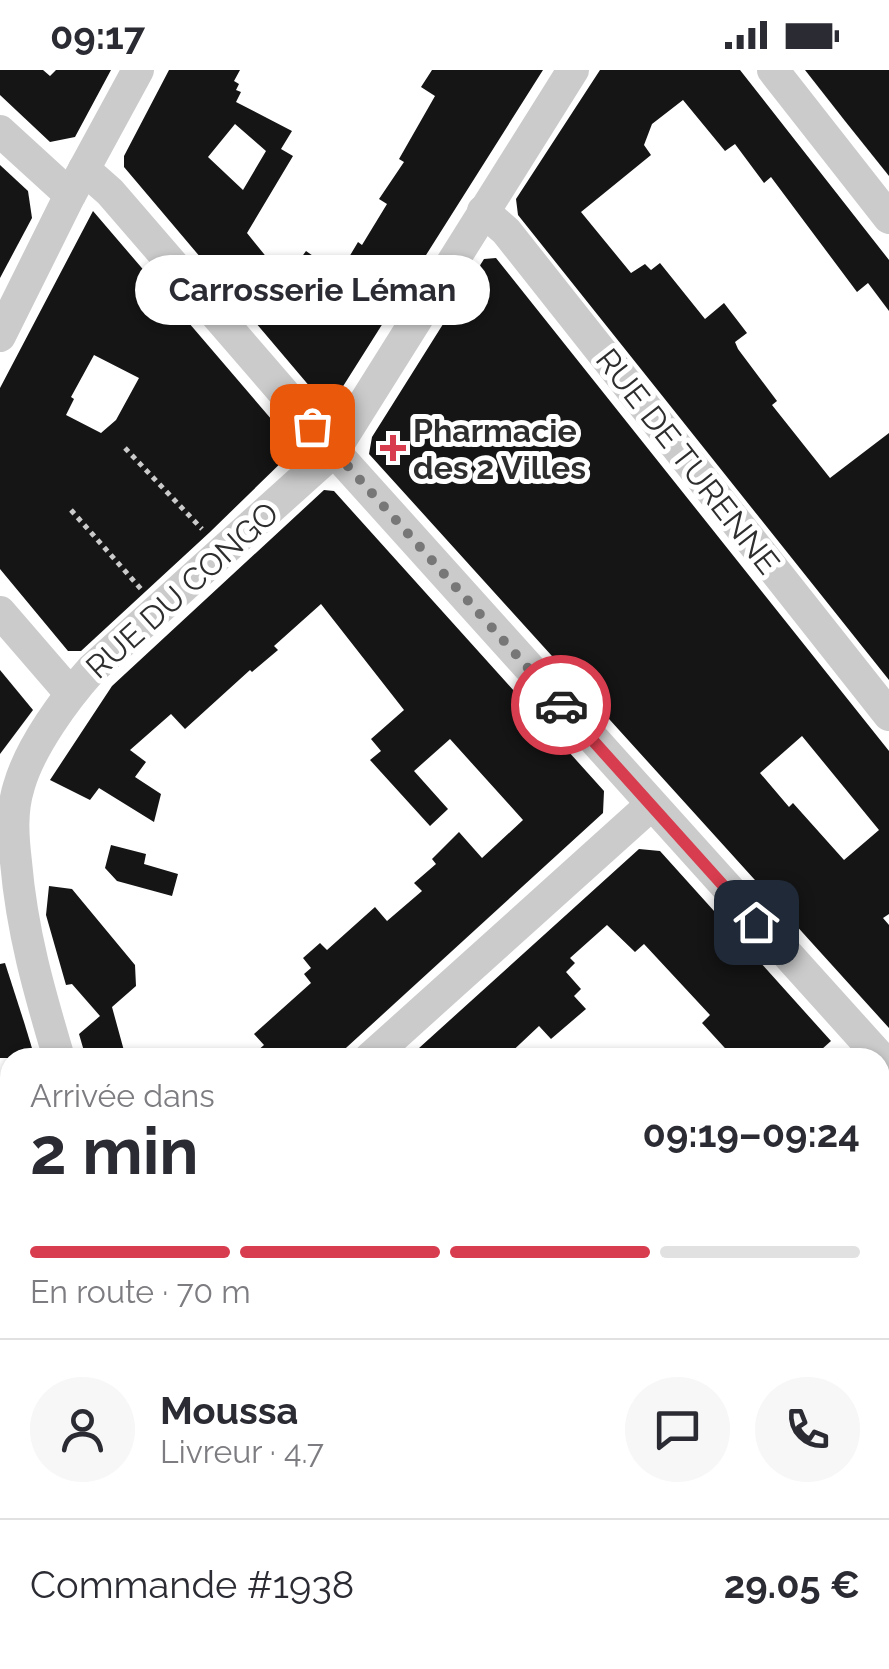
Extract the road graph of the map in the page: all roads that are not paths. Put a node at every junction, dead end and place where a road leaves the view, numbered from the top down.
1 (138, 70) edge
2 (573, 70) edge
3 (772, 70) edge
4 (0, 131) edge
5 (77, 182) junction
6 (483, 211) junction
7 (889, 218) edge
8 (0, 336) edge
9 (334, 452) junction
10 (0, 612) edge
11 (70, 693) junction
12 (889, 715) edge
13 (651, 805) junction
14 (14, 965) edge
15 (54, 1048) edge
16 (381, 1048) edge
17 (872, 1048) edge

1 - 5 street
2 - 6 street, RUE DU CONGO
3 - 7 street
4 - 5 street
5 - 8 street
5 - 9 street
6 - 9 street, RUE DU CONGO
6 - 12 street, RUE DE TURENNE
9 - 11 street, RUE DU CONGO
9 - 13 street
10 - 11 street
11 - 14 street, RUE DU CONGO
13 - 16 street
13 - 17 street
14 - 15 street, RUE DU CONGO

